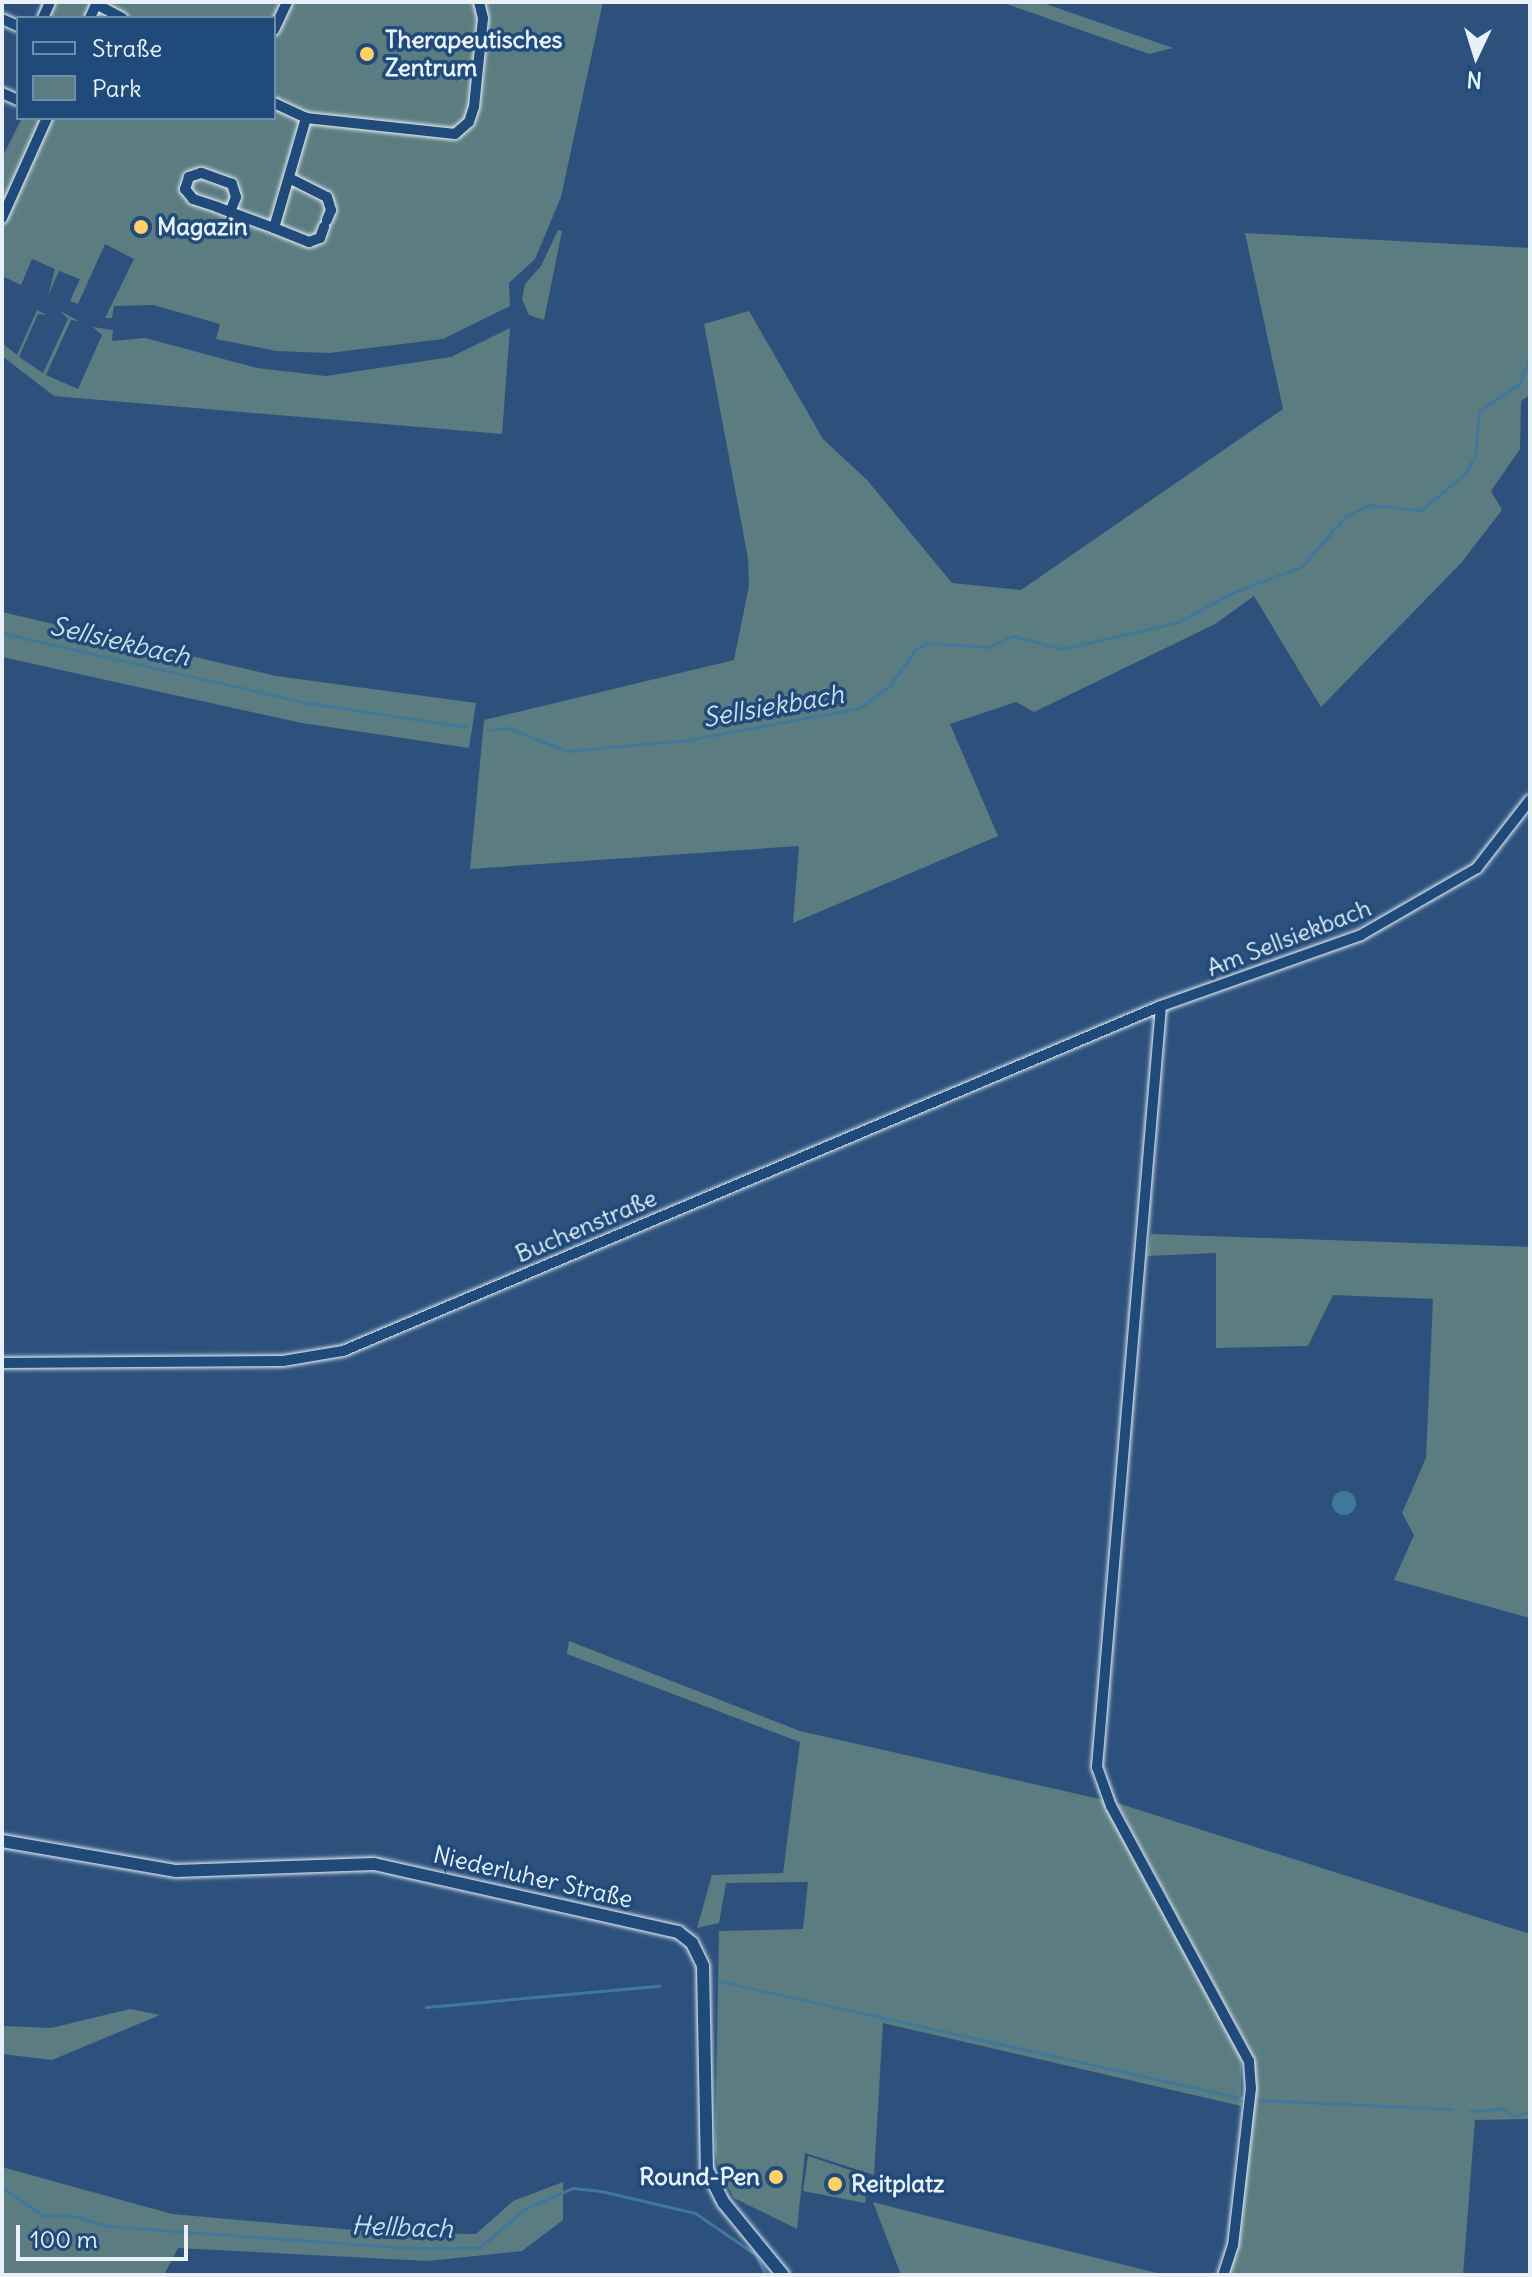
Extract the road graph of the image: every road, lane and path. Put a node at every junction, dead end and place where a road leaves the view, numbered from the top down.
1 (287, 2) edge
2 (479, 2) edge
3 (96, 3) edge
4 (119, 16) edge
5 (276, 26) edge
6 (276, 104) edge
7 (306, 118) junction
8 (46, 120) edge
9 (291, 179) junction
10 (230, 212) junction
11 (2, 218) edge
12 (274, 228) junction
13 (1530, 800) edge
14 (1161, 1006) junction
15 (2, 1363) edge
16 (2, 1841) edge
17 (783, 2275) edge
18 (1223, 2275) edge

1 - 5 street
2 - 7 street
3 - 4 street
6 - 7 street
7 - 9 street
8 - 11 street
9 - 12 street
9 - 12 street
10 - 10 street
10 - 12 street
13 - 14 street, Am Sellsiekbach
14 - 15 street, Buchenstraße
14 - 18 street
16 - 17 street, Niederluher Straße

